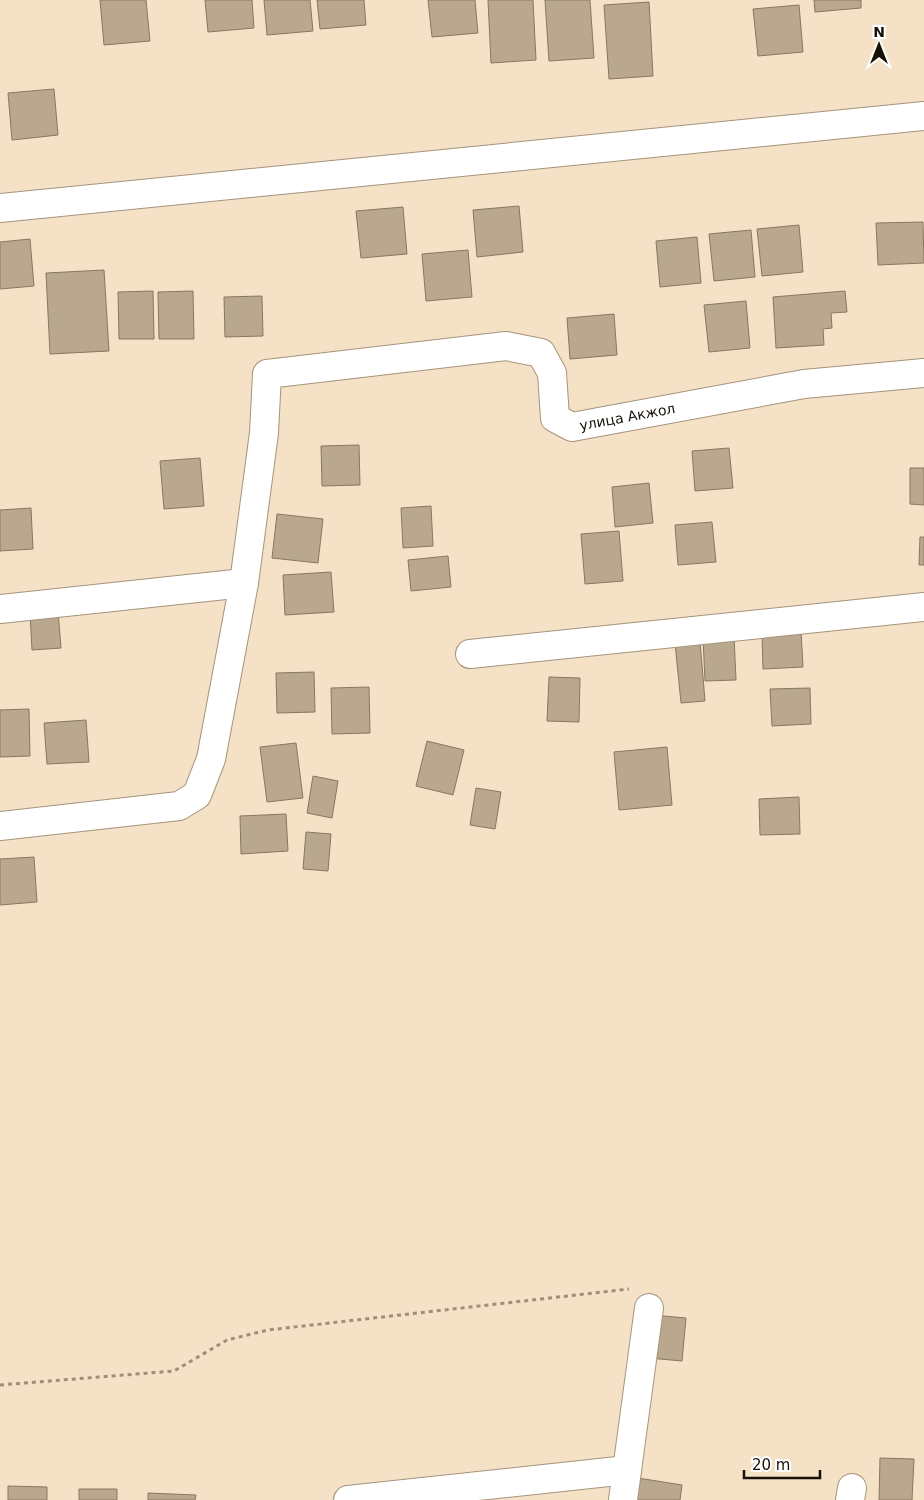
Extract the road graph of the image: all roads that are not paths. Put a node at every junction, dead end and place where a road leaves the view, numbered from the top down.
1 (924, 116) edge
2 (0, 208) edge
3 (924, 373) edge
4 (244, 583) junction
5 (924, 607) edge
6 (0, 609) edge
7 (470, 654) dead end
8 (0, 826) edge
9 (649, 1308) road end
10 (627, 1470) junction
11 (348, 1500) edge
12 (623, 1500) edge

1 - 2 street
3 - 4 street, улица Акжол
4 - 6 street
4 - 8 street
5 - 7 street
9 - 10 street
10 - 11 street
10 - 12 street

